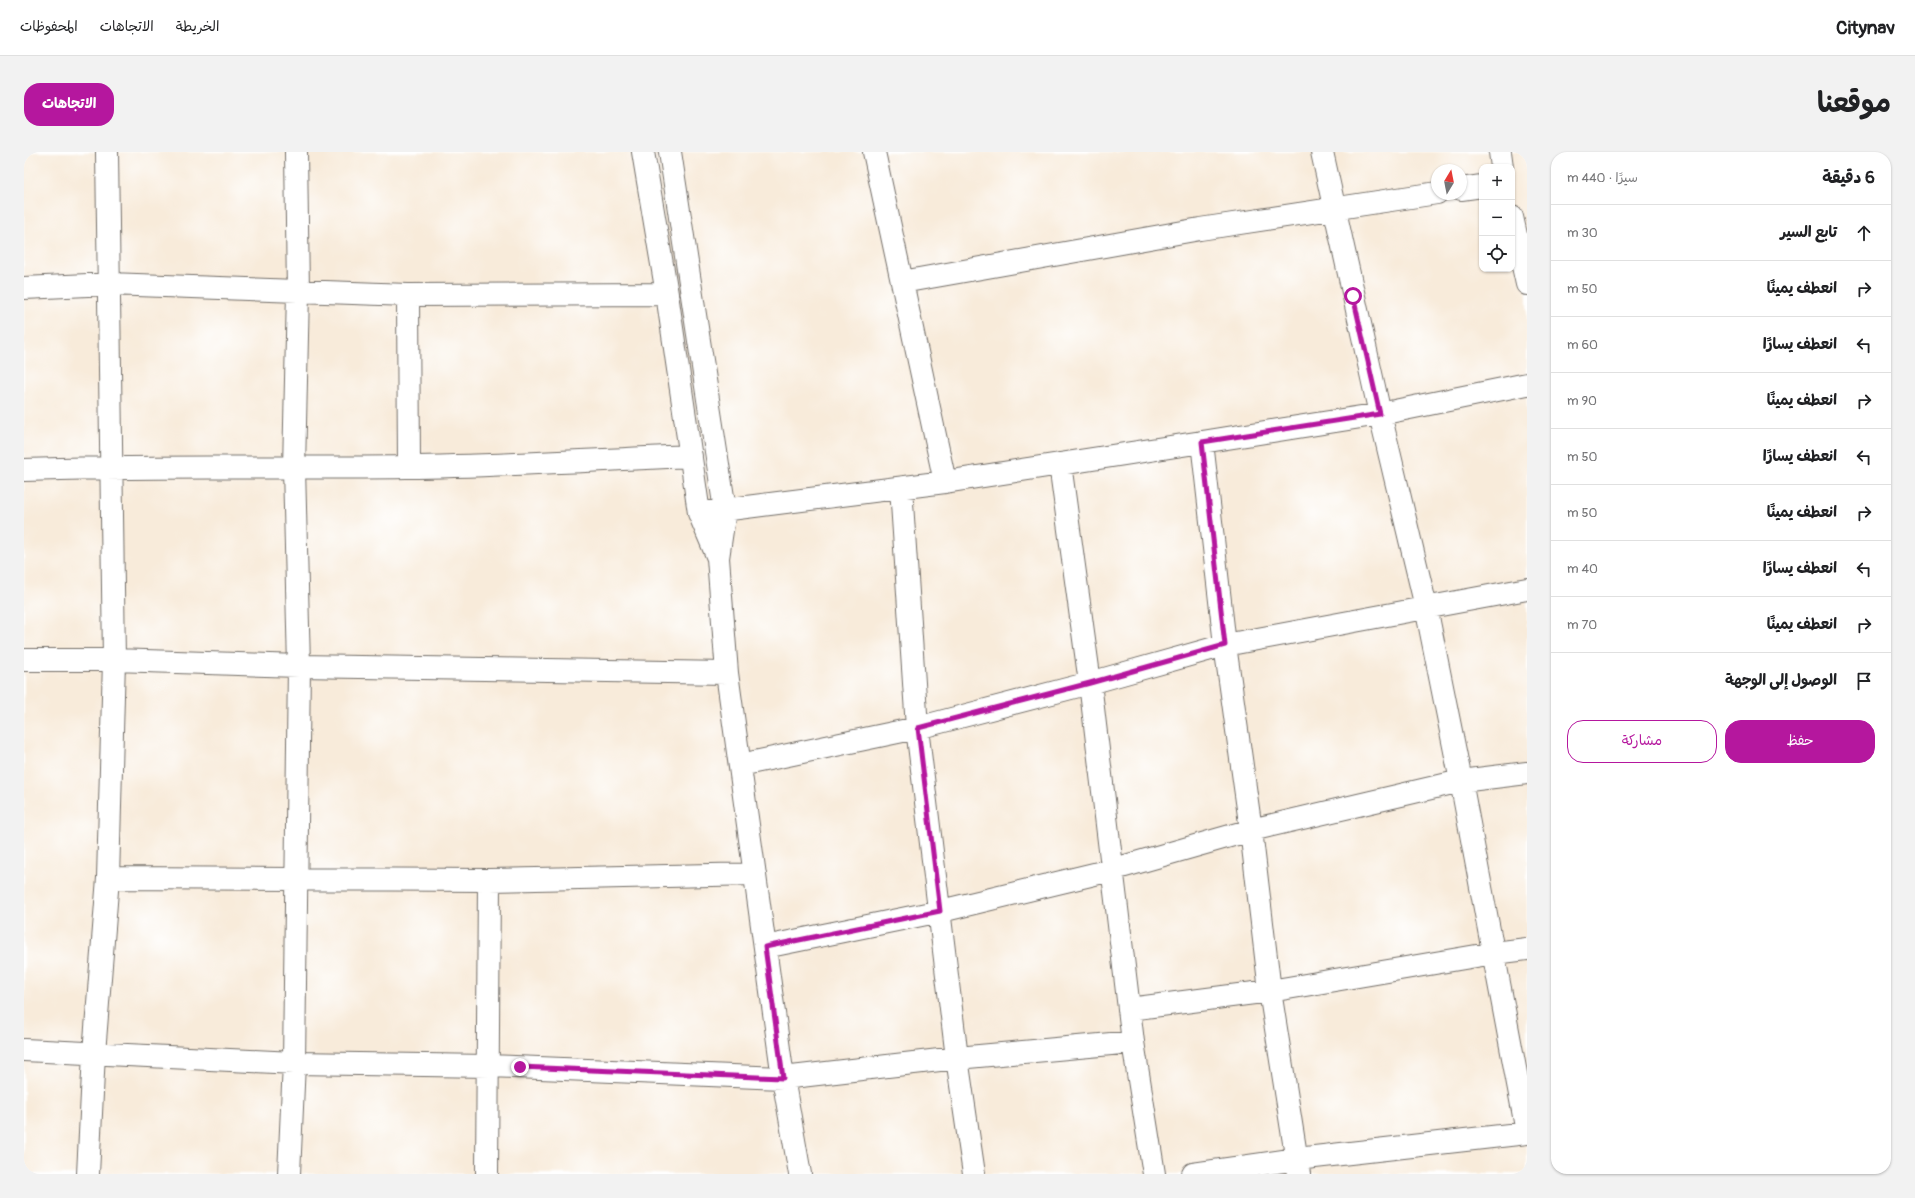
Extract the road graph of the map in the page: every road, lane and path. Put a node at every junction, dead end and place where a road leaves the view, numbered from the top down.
1 (107, 152) edge
2 (296, 152) edge
3 (643, 152) edge
4 (670, 152) edge
5 (874, 152) edge
6 (1322, 152) edge
7 (1500, 152) edge
8 (1502, 164) edge
9 (1479, 186) edge
10 (1467, 188) edge
11 (1431, 194) edge
12 (1333, 208) junction
13 (1515, 230) edge
14 (902, 282) junction
15 (109, 284) junction
16 (1527, 284) edge
17 (24, 288) edge
18 (298, 292) junction
19 (667, 294) junction
20 (408, 295) junction
21 (1527, 384) edge
22 (1380, 414) junction
23 (1202, 442) junction
24 (691, 456) junction
25 (1060, 464) junction
26 (112, 467) junction
27 (409, 467) junction
28 (294, 468) junction
29 (24, 470) edge
30 (945, 482) junction
31 (901, 488) junction
32 (725, 510) junction
33 (699, 513) junction
34 (718, 558) junction
35 (1527, 589) edge
36 (1426, 607) junction
37 (1225, 645) junction
38 (24, 660) edge
39 (114, 660) junction
40 (299, 666) junction
41 (727, 673) junction
42 (1090, 683) junction
43 (918, 728) junction
44 (740, 765) junction
45 (1527, 774) edge
46 (1461, 781) junction
47 (1251, 830) junction
48 (1111, 870) junction
49 (755, 874) junction
50 (108, 878) junction
51 (297, 878) junction
52 (489, 880) junction
53 (940, 911) junction
54 (765, 947) junction
55 (1527, 950) edge
56 (1494, 953) junction
57 (1270, 991) junction
58 (1129, 1009) junction
59 (1133, 1042) junction
60 (24, 1050) edge
61 (94, 1053) junction
62 (957, 1058) junction
63 (294, 1063) junction
64 (489, 1066) junction
65 (783, 1078) junction
66 (1527, 1132) edge
67 (1298, 1167) edge
68 (88, 1174) edge
69 (289, 1174) edge
70 (487, 1174) edge
71 (800, 1174) edge
72 (974, 1174) edge
73 (1154, 1174) edge
74 (1194, 1174) edge

1 - 15 street
2 - 18 street
3 - 19 street
4 - 32 street
5 - 14 street
6 - 12 street
7 - 8 street
9 - 10 street
11 - 12 street
12 - 14 street
12 - 22 street
13 - 16 street
14 - 30 street
15 - 17 street
15 - 18 street
15 - 26 street
18 - 20 street
18 - 28 street
19 - 20 street
19 - 24 street
20 - 27 street
21 - 22 street
22 - 23 street
22 - 36 street
23 - 25 street
23 - 37 street
24 - 27 street
24 - 33 street
25 - 30 street
25 - 42 street
26 - 28 street
26 - 29 street
26 - 39 street
27 - 28 street
28 - 40 street
30 - 31 street
31 - 32 street
31 - 43 street
32 - 33 street
32 - 34 street
33 - 34 street
34 - 41 street
35 - 36 street
36 - 37 street
36 - 46 street
37 - 42 street
37 - 47 street
38 - 39 street
39 - 40 street
39 - 50 street
40 - 41 street
40 - 51 street
41 - 44 street
42 - 43 street
42 - 48 street
43 - 44 street
43 - 53 street
44 - 49 street
45 - 46 street
46 - 47 street
46 - 56 street
47 - 48 street
47 - 57 street
48 - 53 street
48 - 58 street
49 - 52 street
49 - 54 street
50 - 51 street
50 - 61 street
51 - 52 street
51 - 63 street
52 - 64 street
53 - 54 street
53 - 62 street
54 - 65 street
55 - 56 street
56 - 57 street
56 - 66 street
57 - 58 street
57 - 67 street
58 - 59 street
59 - 62 street
59 - 73 street
60 - 61 street
61 - 63 street
61 - 68 street
62 - 65 street
62 - 72 street
63 - 64 street
63 - 69 street
64 - 65 street
64 - 70 street
65 - 71 street
66 - 67 street
67 - 74 street

